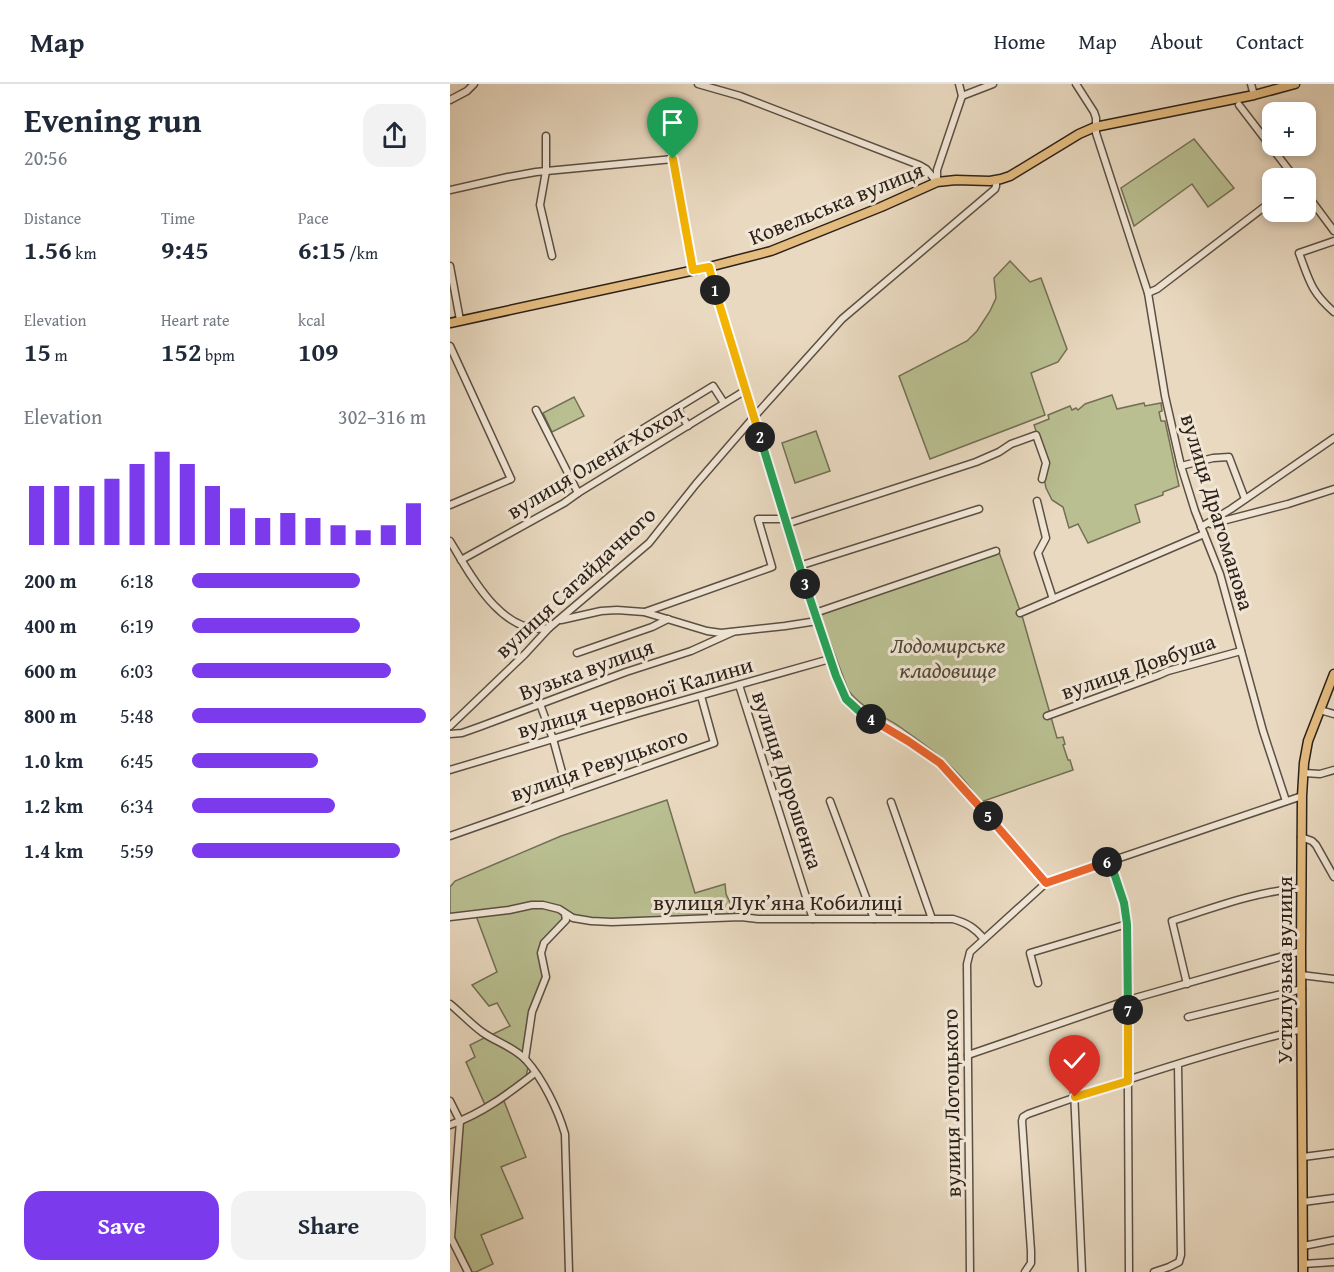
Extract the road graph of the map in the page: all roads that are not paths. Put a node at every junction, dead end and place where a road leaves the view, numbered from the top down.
1 (474, 84) edge
2 (698, 84) edge
3 (959, 84) edge
4 (993, 84) edge
5 (1076, 84) edge
6 (1251, 84) edge
7 (1295, 84) edge
8 (1254, 95) junction
9 (962, 96) junction
10 (450, 100) edge
11 (1239, 105) dead end
12 (1095, 127) junction
13 (546, 136) dead end
14 (1287, 168) edge
15 (546, 171) junction
16 (996, 180) junction
17 (937, 182) junction
18 (450, 190) edge
19 (1316, 207) edge
20 (1262, 209) edge
21 (1334, 231) edge
22 (1334, 241) edge
23 (552, 256) dead end
24 (450, 266) edge
25 (709, 267) junction
26 (693, 270) junction
27 (1148, 293) junction
28 (1334, 312) edge
29 (460, 320) junction
30 (450, 323) edge
31 (450, 346) edge
32 (746, 390) junction
33 (724, 403) junction
34 (677, 408) junction
35 (536, 410) dead end
36 (753, 417) junction
37 (688, 426) junction
38 (1334, 438) edge
39 (618, 444) dead end
40 (1181, 465) junction
41 (1042, 480) dead end
42 (1334, 489) edge
43 (578, 493) junction
44 (1245, 499) junction
45 (1037, 501) dead end
46 (450, 505) edge
47 (979, 509) dead end
48 (786, 521) junction
49 (1203, 530) junction
50 (450, 542) edge
51 (996, 551) dead end
52 (461, 560) junction
53 (799, 566) junction
54 (1053, 599) junction
55 (644, 612) junction
56 (814, 613) junction
57 (1020, 613) dead end
58 (668, 619) junction
59 (558, 620) junction
60 (817, 621) junction
61 (528, 628) junction
62 (549, 628) junction
63 (733, 632) junction
64 (536, 641) junction
65 (1241, 651) junction
66 (577, 653) dead end
67 (830, 659) junction
68 (1334, 674) edge
69 (739, 685) junction
70 (701, 696) junction
71 (540, 704) junction
72 (1320, 710) junction
73 (1334, 714) edge
74 (1047, 716) dead end
75 (450, 726) edge
76 (450, 734) edge
77 (553, 739) junction
78 (450, 770) edge
79 (1334, 770) edge
80 (1304, 773) junction
81 (568, 794) junction
82 (1302, 796) junction
83 (830, 801) dead end
84 (1286, 801) junction
85 (891, 802) dead end
86 (450, 836) edge
87 (1301, 837) junction
88 (1110, 861) junction
89 (1331, 862) edge
90 (1334, 877) edge
91 (1046, 883) junction
92 (1301, 888) junction
93 (565, 914) junction
94 (450, 917) edge
95 (813, 919) junction
96 (874, 919) junction
97 (932, 919) junction
98 (1127, 924) junction
99 (984, 939) junction
100 (1301, 951) junction
101 (1301, 975) junction
102 (1334, 979) edge
103 (1038, 983) dead end
104 (1187, 984) junction
105 (1302, 989) junction
106 (1128, 1000) junction
107 (450, 1004) edge
108 (1188, 1017) dead end
109 (1302, 1029) junction
110 (1072, 1045) dead end
111 (968, 1055) junction
112 (525, 1059) junction
113 (1178, 1065) junction
114 (535, 1073) junction
115 (1128, 1081) junction
116 (1075, 1097) junction
117 (450, 1101) edge
118 (460, 1121) junction
119 (450, 1125) edge
120 (1334, 1153) edge
121 (1303, 1156) junction
122 (1334, 1198) edge
123 (1303, 1202) junction
124 (1334, 1240) edge
125 (1303, 1245) junction
126 (1334, 1262) edge
127 (1303, 1268) edge
128 (468, 1272) edge
129 (569, 1272) edge
130 (970, 1272) edge
131 (1025, 1272) edge
132 (1082, 1272) edge
133 (1130, 1272) edge
134 (1154, 1272) edge

1 - 10 street
2 - 17 street
3 - 9 street
4 - 9 street
5 - 12 street, вулиця Драгоманова
6 - 8 street
7 - 8 main road, Ковельська вулиця
8 - 12 main road, Ковельська вулиця
9 - 17 street
11 - 14 street
12 - 16 main road, Ковельська вулиця
12 - 27 street, вулиця Драгоманова
13 - 15 street
15 - 18 street
15 - 23 street
15 - 26 street
16 - 17 main road, Ковельська вулиця
16 - 36 street, вулиця Сагайдачного
17 - 25 main road, Ковельська вулиця
19 - 21 street
20 - 27 street
22 - 28 street
24 - 29 street
25 - 26 main road, Ковельська вулиця
25 - 32 street
26 - 29 main road, Ковельська вулиця
27 - 40 street, вулиця Драгоманова
29 - 30 main road, Ковельська вулиця
31 - 46 street
32 - 33 street, вулиця Олени Хохол
32 - 36 street
33 - 34 street
33 - 37 street, вулиця Олени Хохол
34 - 37 street
34 - 39 street
35 - 43 street
36 - 48 street
36 - 59 street, вулиця Сагайдачного
37 - 43 street, вулиця Олени Хохол
38 - 44 street
40 - 44 street
40 - 49 street, вулиця Драгоманова
41 - 48 street
42 - 49 street
43 - 52 street, вулиця Олени Хохол
44 - 49 street
45 - 54 street
47 - 53 street
48 - 53 street
48 - 55 street
49 - 54 street
49 - 65 street, вулиця Драгоманова
50 - 52 street
51 - 56 street
52 - 61 street
53 - 56 street
54 - 57 street
55 - 58 street
55 - 59 street
56 - 60 street
58 - 63 street
58 - 66 street
59 - 62 street, вулиця Сагайдачного
60 - 63 street
60 - 67 street
61 - 62 street
61 - 64 street
62 - 64 street, вулиця Сагайдачного
63 - 71 street, Вузька вулиця
64 - 75 street, вулиця Сагайдачного
65 - 74 street, вулиця Довбуша
65 - 84 street, вулиця Драгоманова
67 - 69 street, вулиця Червоної Калини
67 - 91 street
68 - 72 main road, Устилузька вулиця
69 - 70 street, вулиця Червоної Калини
69 - 95 street, вулиця Дорошенка
70 - 77 street, вулиця Червоної Калини
70 - 81 street, вулиця Ревуцького
71 - 76 street, Вузька вулиця
71 - 77 street
72 - 73 street
72 - 80 main road, Устилузька вулиця
77 - 78 street, вулиця Червоної Калини
77 - 81 street
79 - 80 street
80 - 82 main road, Устилузька вулиця
81 - 86 street, вулиця Ревуцького
82 - 84 street
82 - 87 main road, Устилузька вулиця
83 - 96 street
84 - 88 street
85 - 97 street
87 - 89 street
87 - 92 main road, Устилузька вулиця
88 - 91 street
88 - 98 street
89 - 90 street
91 - 99 street, вулиця Лотоцького
92 - 100 main road, Устилузька вулиця
92 - 104 street
93 - 94 street, вулиця Лукʼяна Кобилиці
93 - 95 street, вулиця Лукʼяна Кобилиці
93 - 112 street
95 - 96 street, вулиця Лукʼяна Кобилиці
96 - 97 street, вулиця Лукʼяна Кобилиці
97 - 99 street, вулиця Лукʼяна Кобилиці
98 - 103 street
98 - 106 street
99 - 111 street, вулиця Лотоцького
100 - 101 main road, Устилузька вулиця
100 - 104 street
101 - 102 street
101 - 105 main road, Устилузька вулиця
104 - 106 street
105 - 108 street
105 - 109 main road, Устилузька вулиця
106 - 111 street
106 - 115 street
107 - 112 street
109 - 113 street
109 - 121 main road, Устилузька вулиця
110 - 116 street
111 - 130 street, вулиця Лотоцького
112 - 114 street
113 - 115 street
113 - 134 street
114 - 118 street
114 - 129 street
115 - 116 street
115 - 133 street
116 - 131 street
116 - 132 street
117 - 118 street
118 - 119 street
118 - 128 street
120 - 121 street
121 - 123 main road, Устилузька вулиця
122 - 123 street
123 - 125 main road, Устилузька вулиця
124 - 125 street
125 - 127 main road, Устилузька вулиця
126 - 127 street

